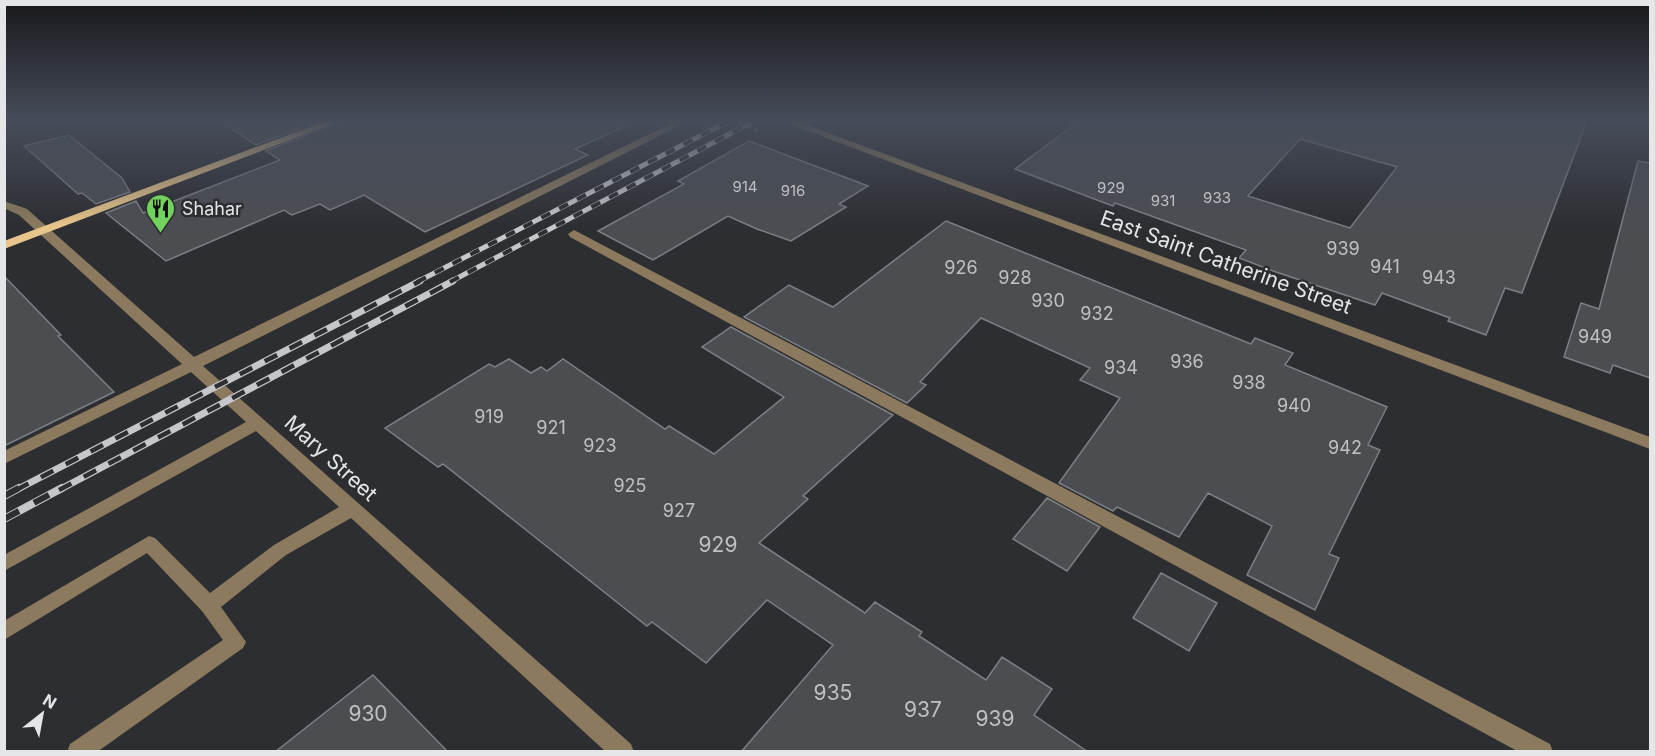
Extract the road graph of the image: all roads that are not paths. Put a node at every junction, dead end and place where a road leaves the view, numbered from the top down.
1 (241, 156) edge
2 (613, 156) edge
3 (883, 156) edge
4 (4, 204) edge
5 (44, 230) junction
6 (574, 234) dead end
7 (4, 245) edge
8 (194, 365) junction
9 (258, 423) junction
10 (1650, 443) edge
11 (4, 458) edge
12 (353, 508) junction
13 (4, 564) edge
14 (209, 605) junction
15 (4, 632) edge
16 (78, 752) edge
17 (623, 752) edge
18 (1542, 752) edge

1 - 5 main road
2 - 8 street
3 - 10 street, East Saint Catherine Street
4 - 5 street, Mary Street
5 - 7 main road
5 - 8 street, Mary Street
6 - 18 street
8 - 9 street, Mary Street
8 - 11 street
9 - 12 street, Mary Street
9 - 13 street
12 - 14 street
12 - 17 street, Mary Street
14 - 15 street
14 - 16 street

